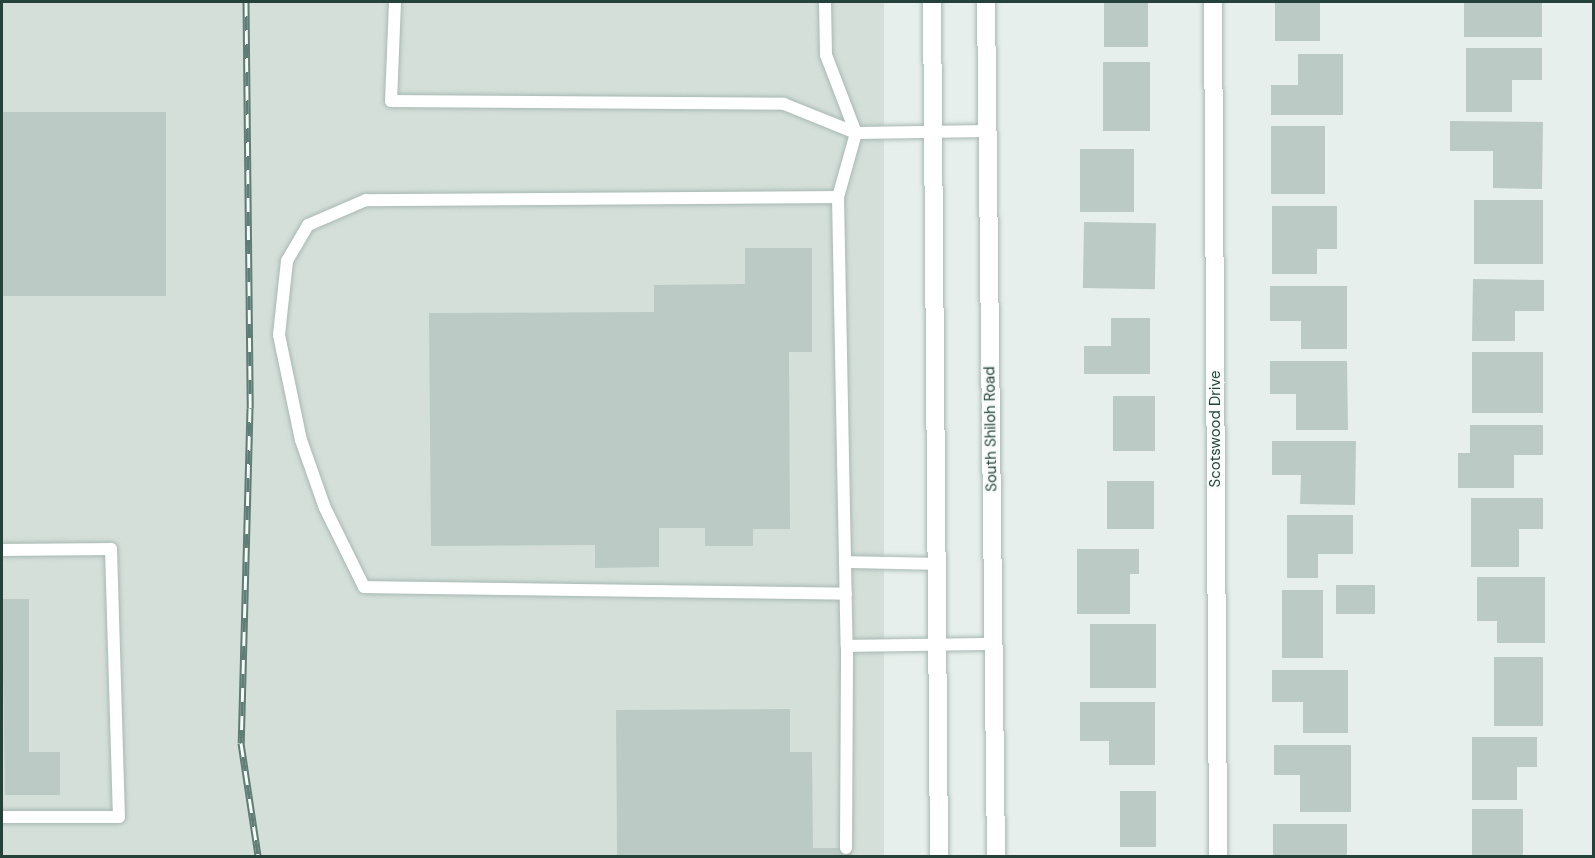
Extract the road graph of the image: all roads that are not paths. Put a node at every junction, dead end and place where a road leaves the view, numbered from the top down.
1 (395, 2) edge
2 (825, 2) edge
3 (933, 2) edge
4 (986, 2) edge
5 (1213, 2) edge
6 (988, 131) junction
7 (934, 132) junction
8 (856, 133) junction
9 (838, 197) junction
10 (2, 550) edge
11 (845, 562) junction
12 (937, 564) junction
13 (846, 594) junction
14 (937, 644) junction
15 (994, 644) junction
16 (847, 646) junction
17 (2, 817) edge
18 (846, 848) dead end
19 (939, 856) edge
20 (996, 856) edge
21 (1218, 856) edge

1 - 8 lane
2 - 8 lane
3 - 7 main road
4 - 6 main road, South Shiloh Road
5 - 21 main road, Scotswood Drive
6 - 7 lane
6 - 15 main road, South Shiloh Road
7 - 8 lane
7 - 12 main road
8 - 9 lane
9 - 11 lane
9 - 13 lane
10 - 17 lane
11 - 12 lane
11 - 13 lane
12 - 14 main road
13 - 16 lane
14 - 15 lane
14 - 16 lane
14 - 19 main road
15 - 20 main road, South Shiloh Road
16 - 18 lane

